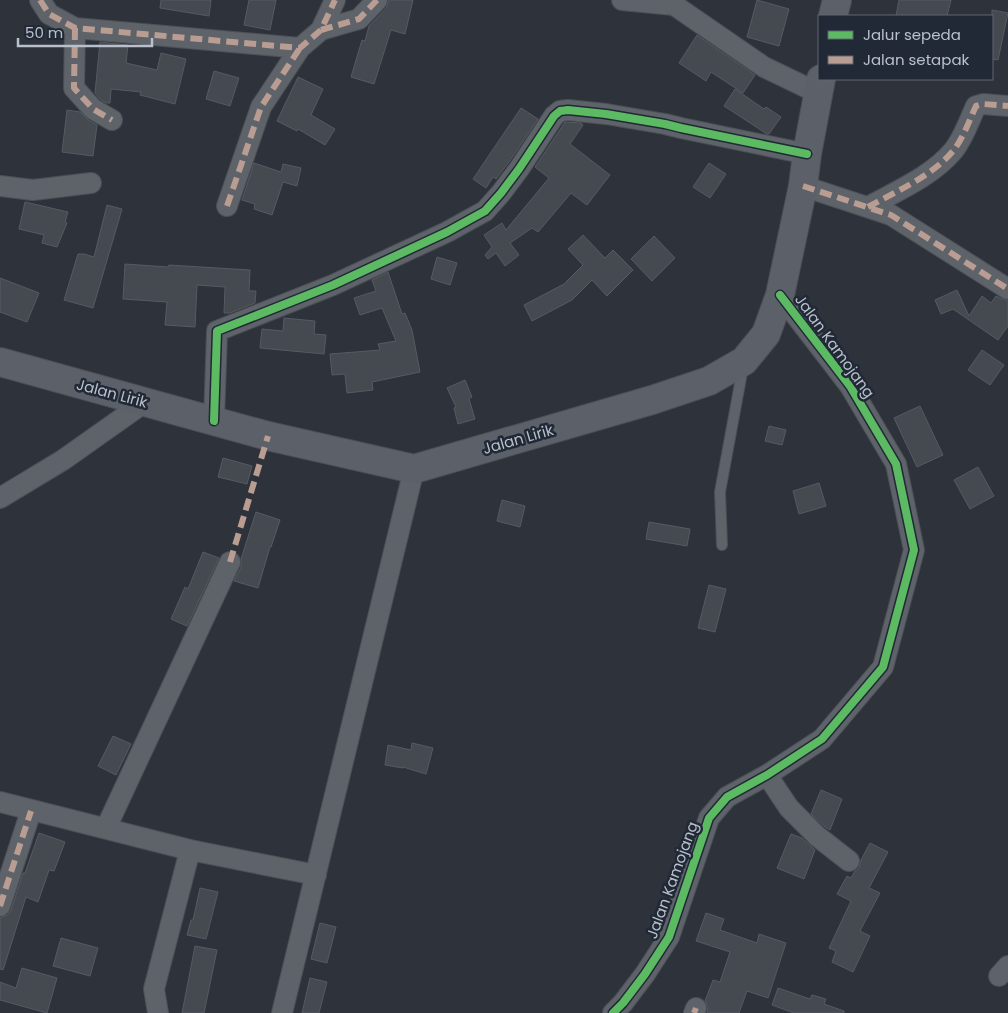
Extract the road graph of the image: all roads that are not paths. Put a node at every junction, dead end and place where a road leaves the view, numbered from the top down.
1 (40, 0) edge
2 (335, 0) edge
3 (377, 0) edge
4 (622, 0) edge
5 (837, 0) edge
6 (833, 15) edge
7 (75, 28) junction
8 (321, 30) junction
9 (300, 48) junction
10 (820, 86) edge
11 (1008, 106) edge
12 (112, 120) dead end
13 (807, 154) junction
14 (92, 183) dead end
15 (0, 186) edge
16 (804, 186) junction
17 (227, 206) dead end
18 (868, 207) junction
19 (1008, 289) edge
20 (780, 295) junction
21 (744, 361) junction
22 (0, 362) edge
23 (145, 402) junction
24 (214, 421) junction
25 (414, 469) junction
26 (0, 498) edge
27 (722, 545) dead end
28 (230, 562) dead end
29 (767, 775) junction
30 (0, 802) edge
31 (31, 811) junction
32 (106, 828) junction
33 (190, 850) junction
34 (849, 861) dead end
35 (316, 875) junction
36 (0, 906) edge
37 (621, 1010) edge
38 (158, 1013) edge
39 (282, 1013) edge

1 - 7 street
2 - 8 street
3 - 8 street
4 - 10 street
5 - 6 main road
7 - 9 street
7 - 12 street
8 - 9 street
9 - 17 street
10 - 13 main road, Jalan Lirik
11 - 18 street
13 - 16 main road, Jalan Lirik
13 - 24 street
14 - 15 street
16 - 18 street
16 - 20 main road, Jalan Lirik
18 - 19 street
20 - 21 main road, Jalan Lirik
20 - 29 street, Jalan Kamojang
21 - 25 main road, Jalan Lirik
21 - 27 lane
22 - 23 main road, Jalan Lirik
23 - 24 main road, Jalan Lirik
23 - 26 street
24 - 25 main road, Jalan Lirik
25 - 35 street
28 - 32 street
29 - 34 street
29 - 37 street, Jalan Kamojang
30 - 31 street
31 - 32 street
31 - 36 street
32 - 33 street
33 - 35 street
33 - 38 street
35 - 39 street

